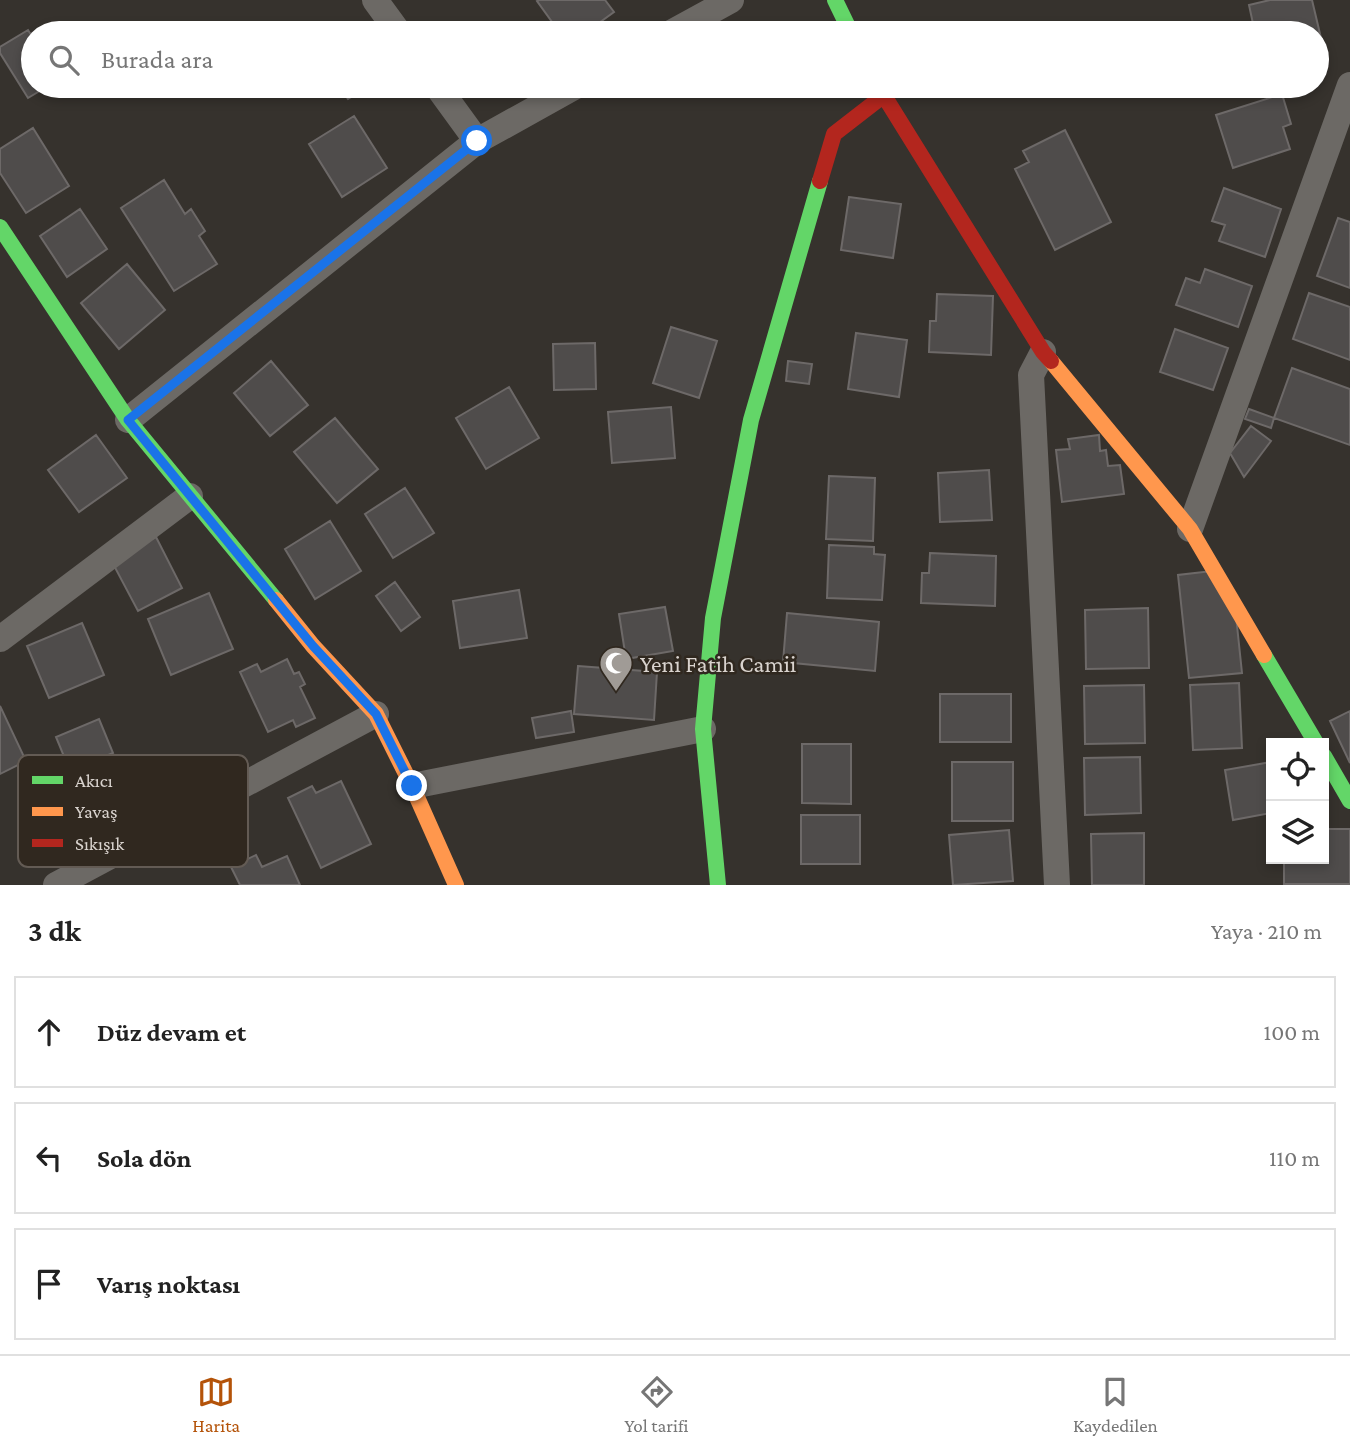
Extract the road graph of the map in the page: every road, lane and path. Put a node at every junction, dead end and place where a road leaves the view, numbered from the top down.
1 (375, 0) edge
2 (731, 0) edge
3 (835, 0) edge
4 (390, 21) edge
5 (693, 21) edge
6 (845, 21) edge
7 (1350, 86) edge
8 (446, 98) edge
9 (554, 98) edge
10 (873, 98) edge
11 (884, 98) edge
12 (477, 141) junction
13 (0, 227) edge
14 (1042, 352) junction
15 (128, 420) junction
16 (190, 496) junction
17 (1190, 529) junction
18 (0, 639) edge
19 (376, 714) junction
20 (703, 729) junction
21 (1313, 738) edge
22 (1329, 765) edge
23 (248, 782) edge
24 (412, 786) junction
25 (1350, 801) edge
26 (90, 867) edge
27 (56, 885) edge
28 (456, 885) edge
29 (718, 885) edge
30 (1057, 885) edge

1 - 4 street
2 - 5 street
3 - 6 street
7 - 17 street
8 - 12 street
9 - 12 street
10 - 20 street
11 - 14 street
12 - 15 street
13 - 15 street
14 - 17 street
14 - 30 street
15 - 16 street
16 - 18 street
16 - 19 street
17 - 21 street
19 - 23 street
19 - 24 street
20 - 24 street
20 - 29 street
22 - 25 street
24 - 28 street
26 - 27 street

